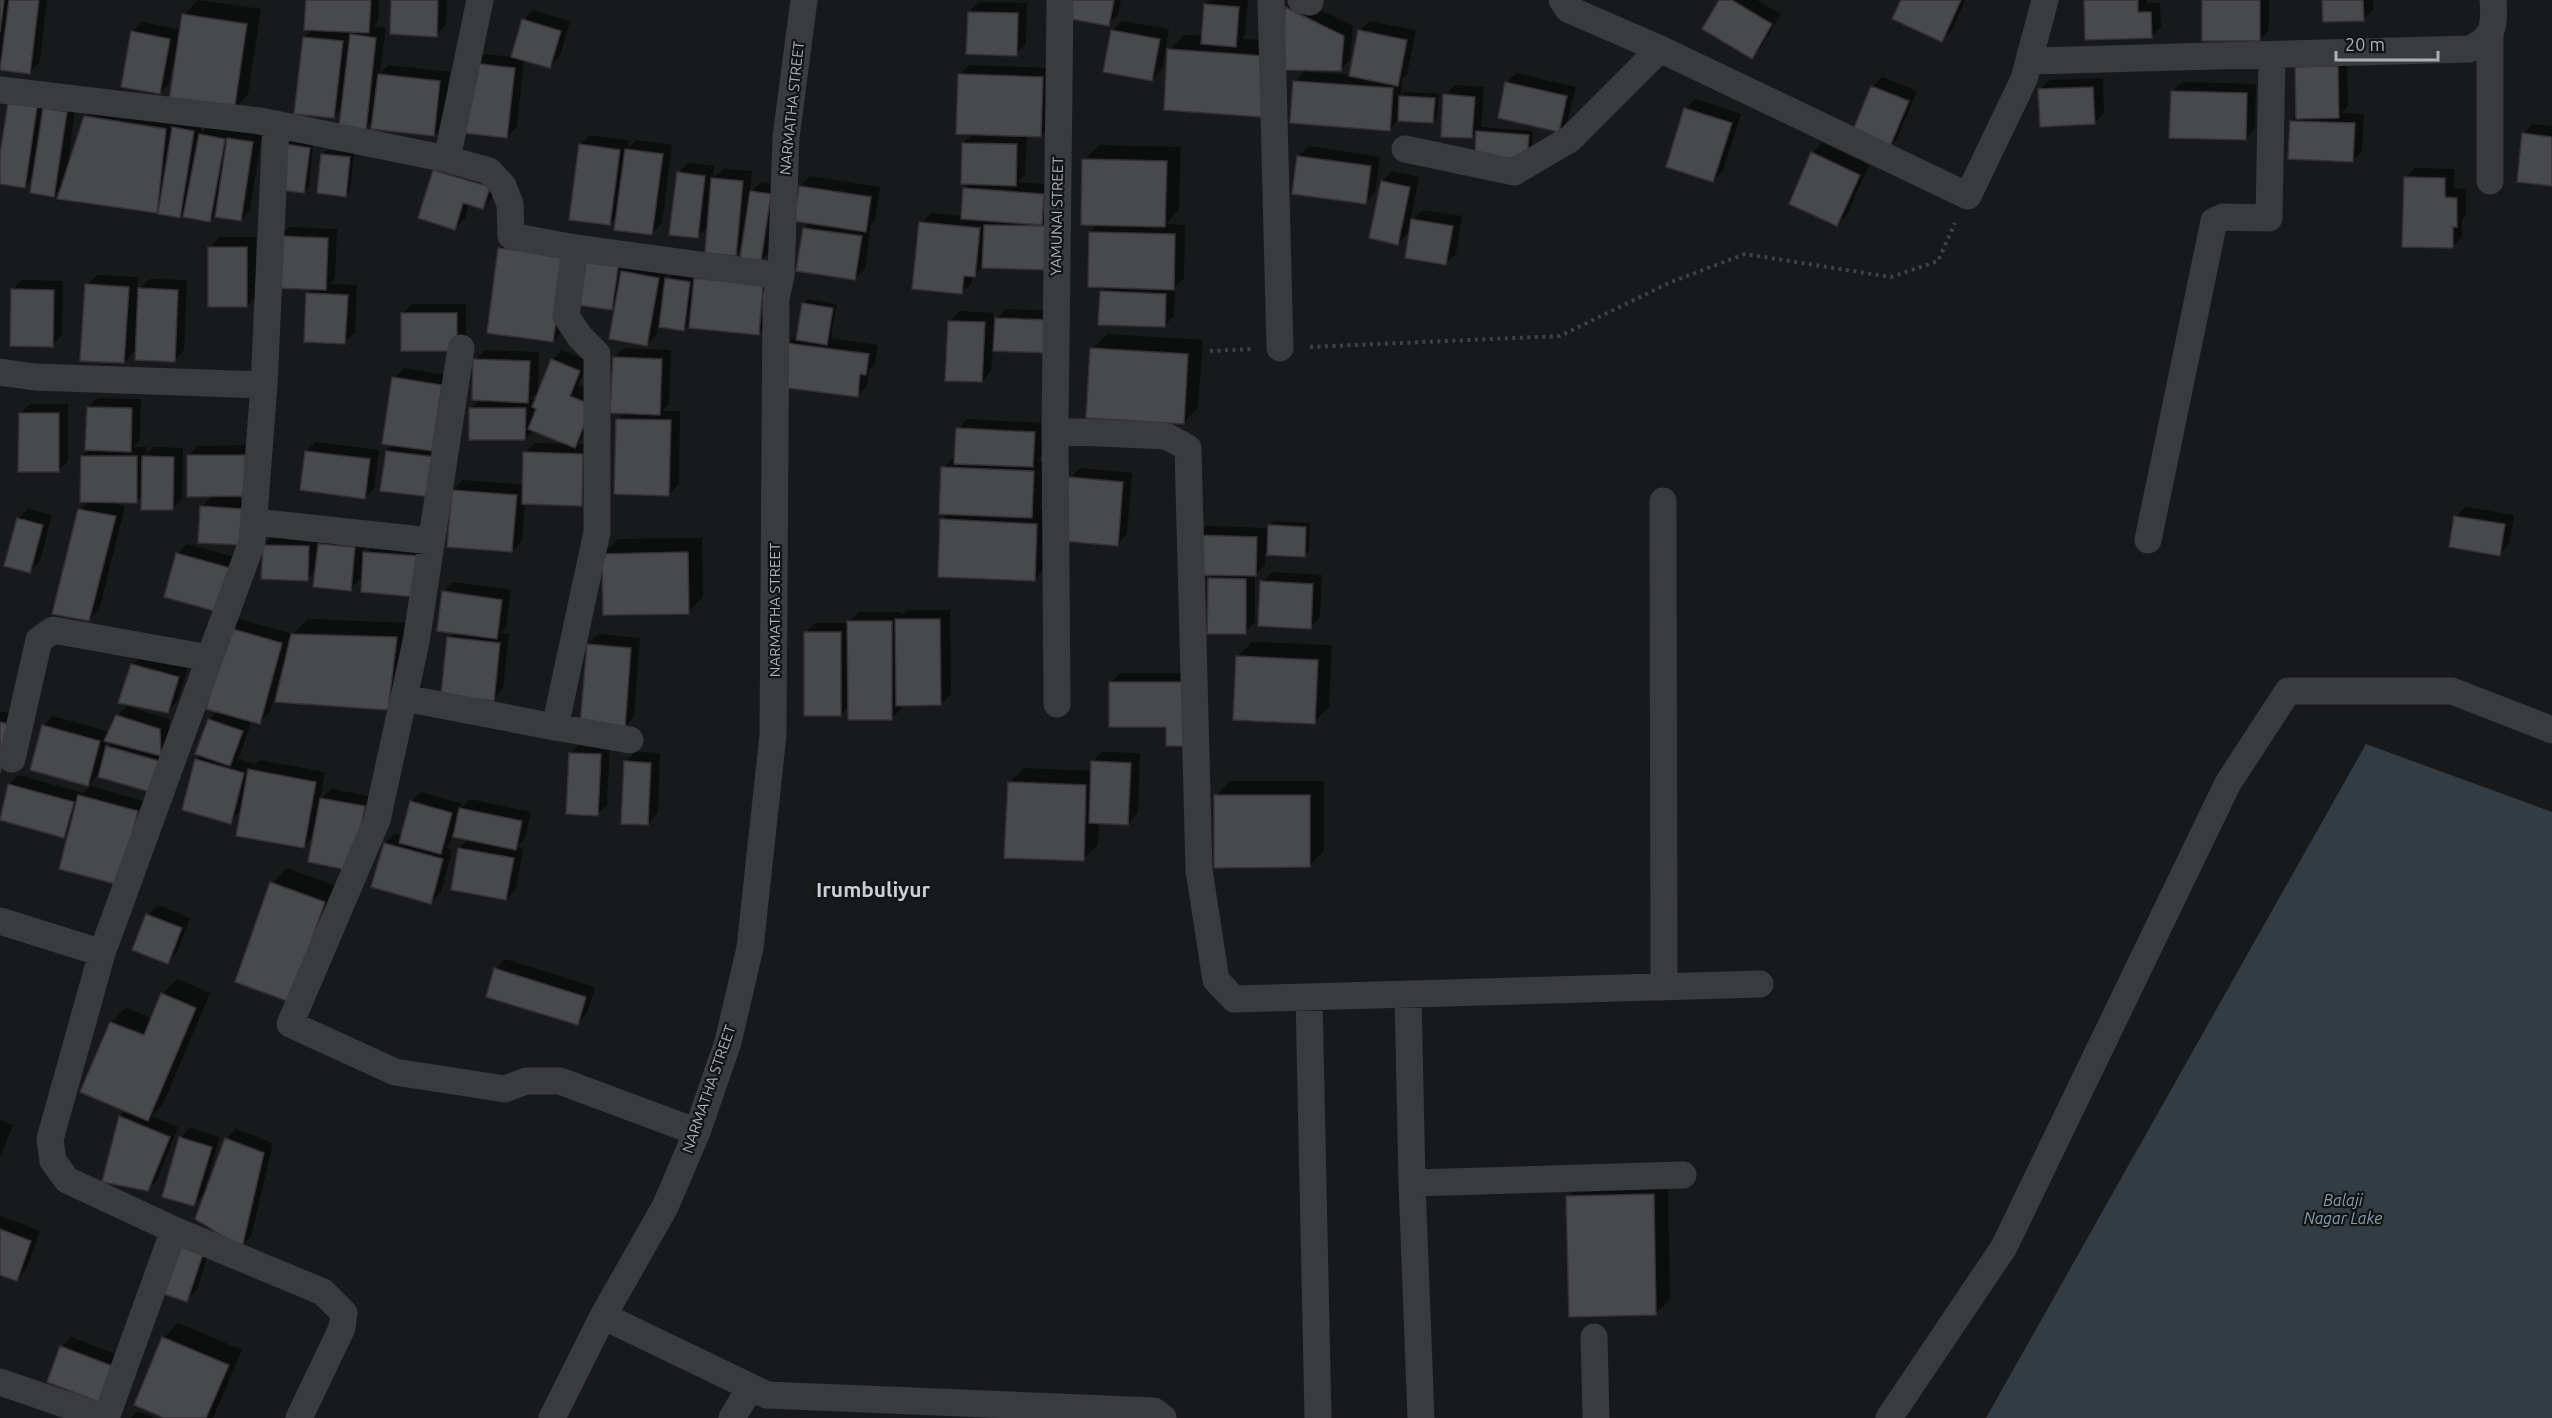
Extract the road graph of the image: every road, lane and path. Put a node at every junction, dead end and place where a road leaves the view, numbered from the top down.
1 (480, 0) edge
2 (804, 0) edge
3 (1060, 0) edge
4 (1271, 0) edge
5 (1562, 0) edge
6 (2045, 0) edge
7 (2493, 0) edge
8 (2490, 36) junction
9 (1660, 49) junction
10 (2272, 56) junction
11 (2029, 61) junction
12 (0, 90) edge
13 (276, 124) junction
14 (1406, 149) dead end
15 (447, 159) junction
16 (2490, 181) dead end
17 (1968, 196) junction
18 (575, 248) junction
19 (781, 276) junction
20 (461, 348) dead end
21 (1280, 348) junction
22 (1210, 351) dead end
23 (0, 372) edge
24 (264, 385) junction
25 (1055, 431) junction
26 (1663, 501) dead end
27 (255, 522) junction
28 (2148, 540) dead end
29 (431, 541) junction
30 (209, 657) junction
31 (404, 698) junction
32 (1057, 704) dead end
33 (555, 727) junction
34 (2552, 730) edge
35 (630, 740) dead end
36 (12, 759) dead end
37 (0, 921) edge
38 (102, 953) junction
39 (1760, 984) dead end
40 (1664, 987) junction
41 (1408, 994) junction
42 (1309, 997) junction
43 (697, 1132) junction
44 (1683, 1175) dead end
45 (1412, 1183) junction
46 (174, 1230) junction
47 (603, 1316) junction
48 (1594, 1337) dead end
49 (0, 1382) edge
50 (750, 1388) junction
51 (106, 1418) edge
52 (299, 1418) edge
53 (552, 1418) edge
54 (732, 1418) edge
55 (1163, 1418) edge
56 (1318, 1418) edge
57 (1421, 1418) edge
58 (1596, 1418) edge
59 (1889, 1418) edge

1 - 15 street
2 - 19 street, NARMATHA STREET
3 - 25 street, YAMUNAI STREET
4 - 21 street
5 - 9 street
6 - 11 street
7 - 8 street
8 - 10 street
8 - 16 street
9 - 14 street
9 - 17 street
10 - 11 street
10 - 28 street
11 - 17 street
12 - 13 street
13 - 15 street
13 - 24 street
15 - 18 street
17 - 21 path
18 - 19 street
18 - 33 street
19 - 43 street, NARMATHA STREET
20 - 29 street
21 - 22 path
23 - 24 street
24 - 27 street
25 - 32 street, YAMUNAI STREET
25 - 42 street
26 - 40 street
27 - 29 street
27 - 30 street
29 - 31 street
30 - 36 street
30 - 38 street
31 - 33 street
31 - 43 street
33 - 35 street
34 - 59 street
37 - 38 street
38 - 46 street
39 - 40 street
40 - 41 street
41 - 42 street
41 - 45 street
42 - 56 street
43 - 47 street, NARMATHA STREET
44 - 45 street
45 - 57 street
46 - 51 street
46 - 52 street
47 - 50 street
47 - 53 street, NARMATHA STREET
48 - 58 street
49 - 51 street
50 - 54 street
50 - 55 street

